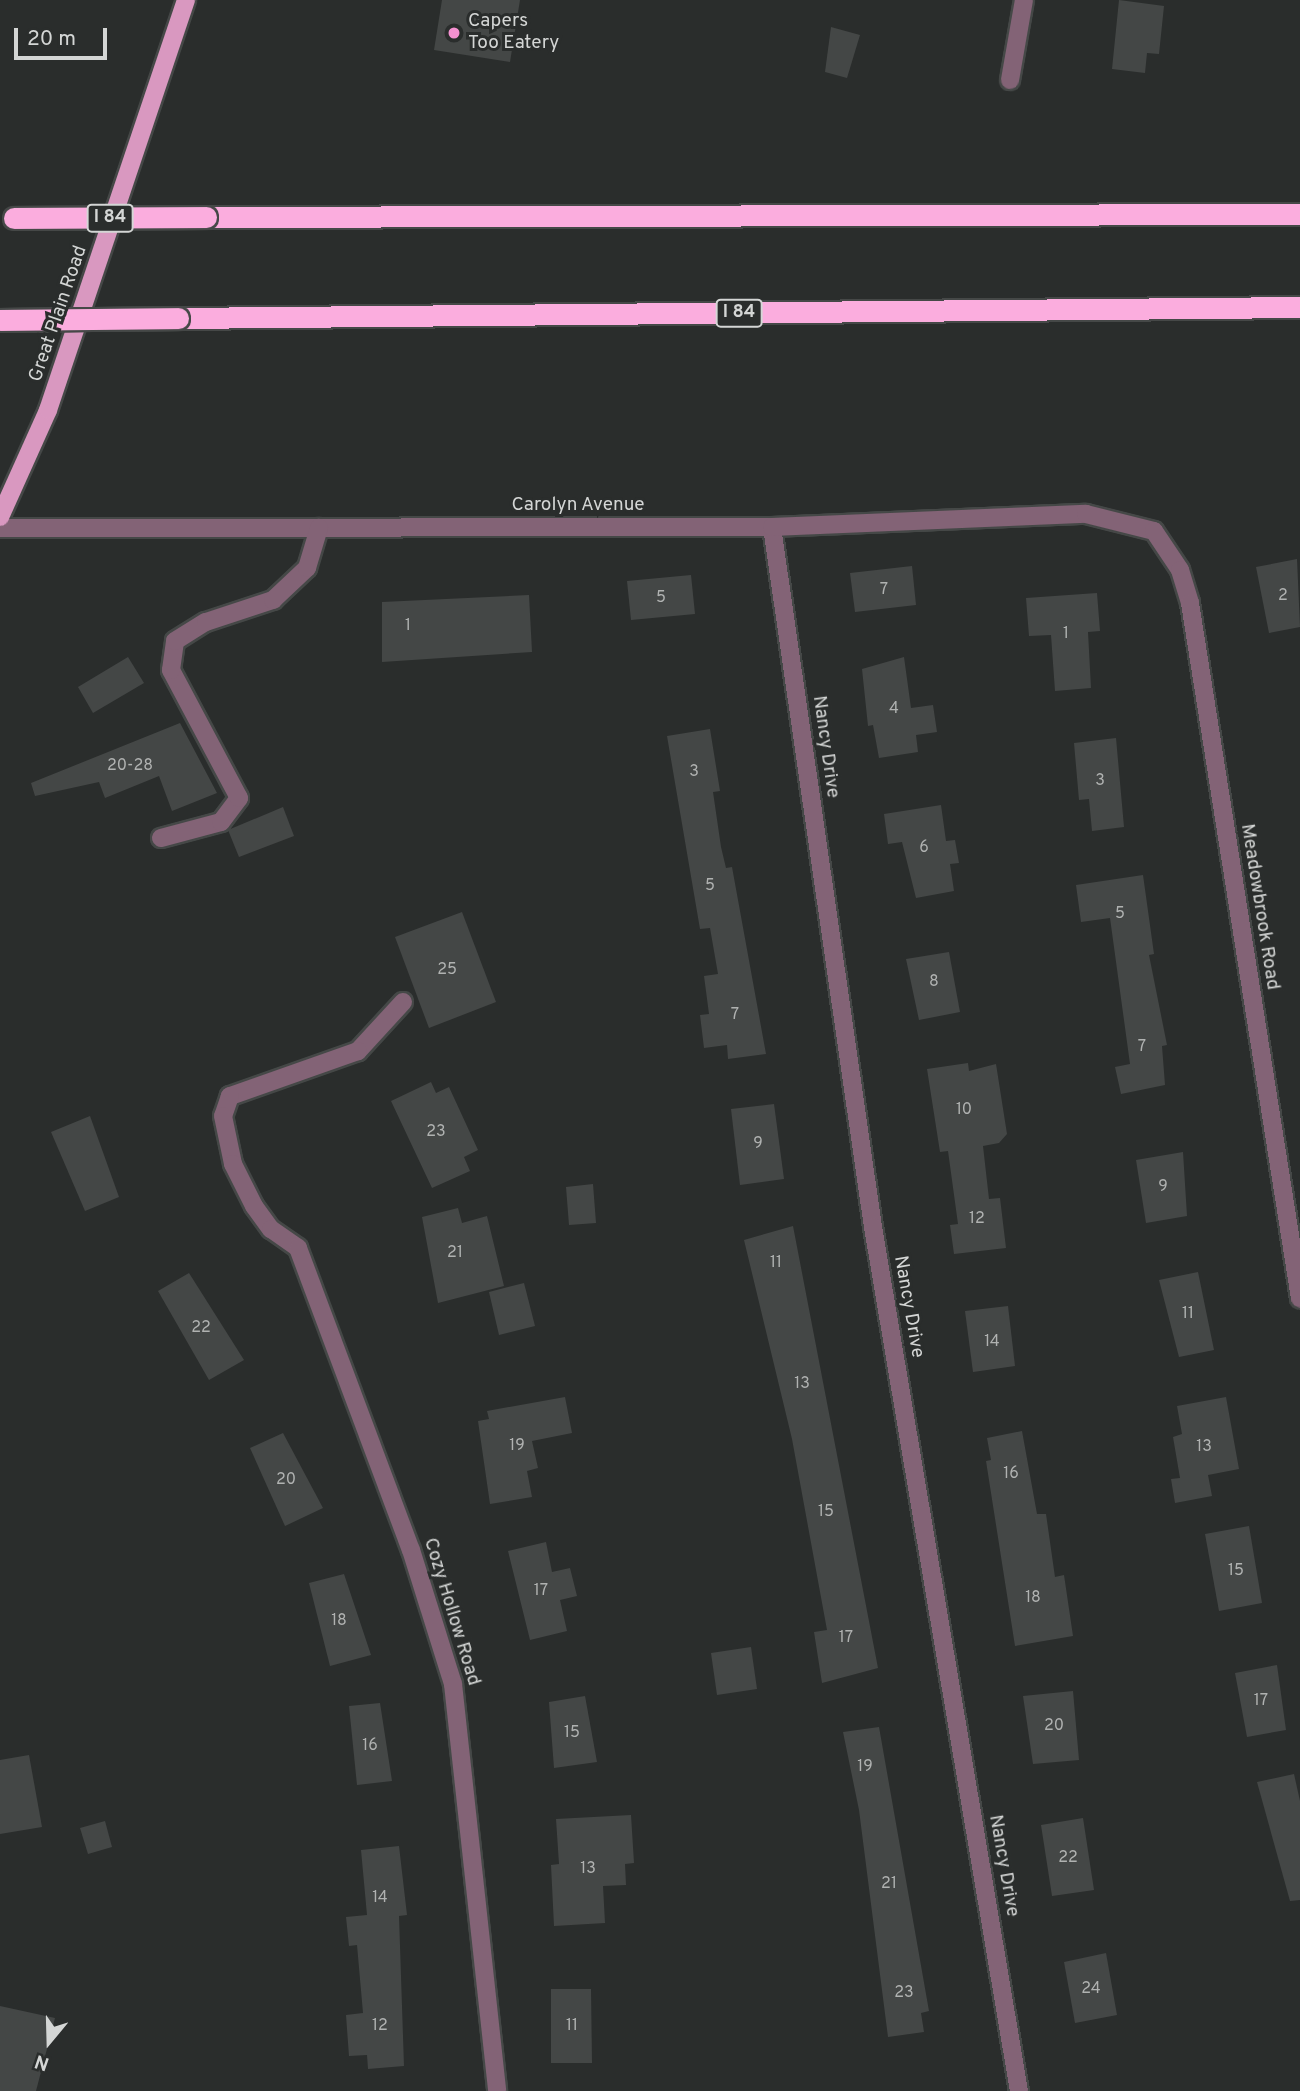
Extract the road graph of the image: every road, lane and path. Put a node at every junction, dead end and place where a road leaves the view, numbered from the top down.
1 (186, 0) edge
2 (1024, 0) edge
3 (1010, 80) dead end
4 (1300, 214) edge
5 (7, 218) edge
6 (1300, 307) edge
7 (0, 320) edge
8 (0, 517) edge
9 (772, 527) junction
10 (0, 528) edge
11 (319, 528) junction
12 (1154, 531) joint
13 (161, 838) dead end
14 (403, 1002) dead end
15 (1300, 1298) edge
16 (497, 2091) edge
17 (1019, 2091) edge

1 - 8 main road, Great Plain Road
2 - 3 street
4 - 5 highway, I 84, bridge
6 - 7 highway, I 84, bridge
9 - 11 street, Carolyn Avenue
9 - 12 street, Carolyn Avenue
9 - 17 street, Nancy Drive
10 - 11 street, Carolyn Avenue
11 - 13 street
12 - 15 street, Meadowbrook Road
14 - 16 street, Cozy Hollow Road

